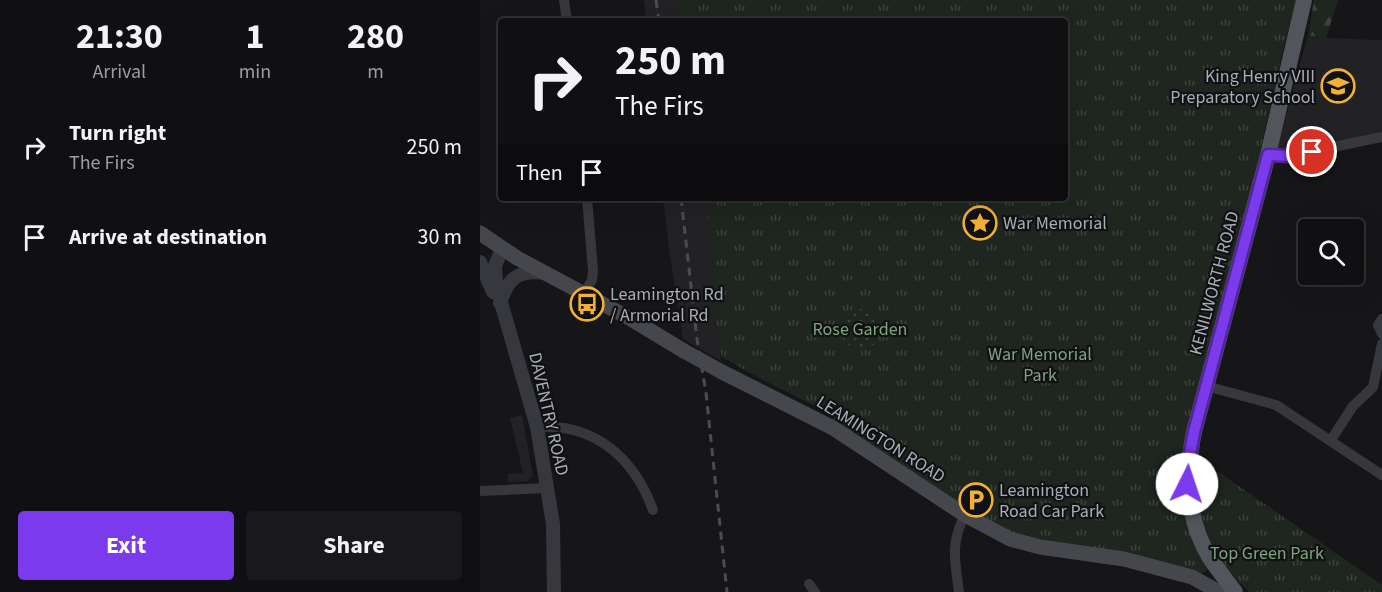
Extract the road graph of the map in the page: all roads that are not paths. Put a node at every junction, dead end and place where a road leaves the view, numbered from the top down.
1 (564, 0) edge
2 (1304, 0) edge
3 (567, 18) edge
4 (1382, 137) edge
5 (1268, 155) junction
6 (587, 201) edge
7 (480, 233) edge
8 (502, 249) junction
9 (480, 262) edge
10 (548, 273) junction
11 (584, 293) junction
12 (501, 307) junction
13 (1382, 319) edge
14 (1382, 334) edge
15 (1382, 344) edge
16 (1206, 386) junction
17 (537, 427) junction
18 (1331, 440) junction
19 (1382, 475) edge
20 (548, 488) junction
21 (480, 491) edge
22 (653, 510) dead end
23 (965, 515) junction
24 (1206, 573) junction
25 (554, 592) edge
26 (959, 592) edge
27 (1219, 592) edge
28 (1235, 592) edge

1 - 3 street
2 - 5 main road, KENILWORTH ROAD
4 - 5 street
5 - 16 main road, KENILWORTH ROAD
6 - 11 street
7 - 8 main road, LEAMINGTON ROAD
8 - 10 main road, LEAMINGTON ROAD
8 - 12 street, DAVENTRY ROAD
9 - 12 street
10 - 11 main road, LEAMINGTON ROAD
10 - 12 street
11 - 23 main road, LEAMINGTON ROAD, bridge
12 - 17 street, DAVENTRY ROAD
13 - 14 street
15 - 18 street
16 - 18 street
16 - 24 main road, KENILWORTH ROAD
17 - 20 street, DAVENTRY ROAD
17 - 22 street
18 - 19 street
20 - 21 street
20 - 25 street, DAVENTRY ROAD
23 - 24 main road, LEAMINGTON ROAD
23 - 26 street
24 - 27 main road, LEAMINGTON ROAD
24 - 28 main road, KENILWORTH ROAD

